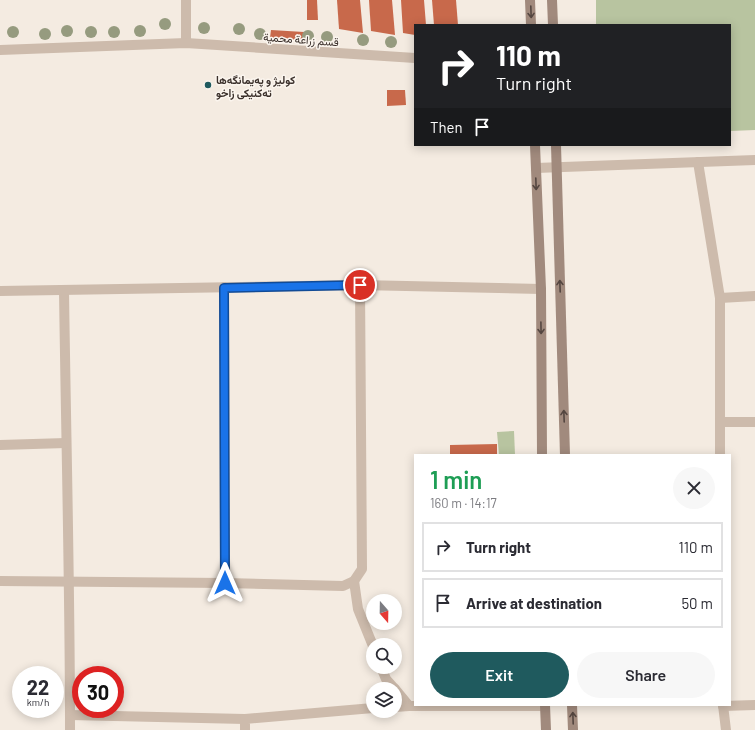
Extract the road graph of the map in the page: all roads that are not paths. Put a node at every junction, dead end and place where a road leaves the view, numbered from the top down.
1 (186, 0) edge
2 (530, 0) edge
3 (552, 0) edge
4 (531, 24) edge
5 (553, 24) edge
6 (186, 43) junction
7 (0, 50) edge
8 (414, 58) edge
9 (535, 146) edge
10 (556, 146) edge
11 (755, 160) edge
12 (698, 162) junction
13 (556, 167) junction
14 (536, 168) junction
15 (360, 285) junction
16 (224, 288) junction
17 (541, 289) junction
18 (64, 290) junction
19 (0, 291) edge
20 (755, 296) edge
21 (720, 298) junction
22 (720, 422) junction
23 (755, 422) edge
24 (66, 443) junction
25 (0, 445) edge
26 (542, 454) edge
27 (565, 454) edge
28 (720, 454) edge
29 (0, 581) edge
30 (70, 581) junction
31 (354, 581) junction
32 (225, 583) junction
33 (370, 638) edge
34 (402, 697) edge
35 (731, 705) edge
36 (755, 705) edge
37 (410, 706) junction
38 (414, 706) edge
39 (545, 706) edge
40 (572, 706) edge
41 (723, 706) edge
42 (402, 707) edge
43 (366, 709) edge
44 (70, 715) junction
45 (245, 719) junction
46 (70, 730) edge
47 (245, 730) edge
48 (546, 730) edge
49 (573, 730) edge
50 (726, 730) edge

1 - 6 street
2 -> 4 main road
3 - 5 main road
6 - 7 street, قسم زراعة محمية
6 - 8 street, قسم زراعة محمية
9 - 14 main road
10 - 13 main road
11 - 12 street
12 - 13 street
12 - 21 street
13 - 14 street
27 -> 13 main road
14 -> 17 main road
15 - 16 street
15 - 17 street
15 - 31 street
16 - 18 street
16 - 32 street
17 -> 26 main road
18 - 19 street
18 - 24 street
20 - 21 street
21 - 22 street
22 - 23 street
22 - 28 street
24 - 25 street
24 - 30 street
29 - 30 street
30 - 32 street
30 - 44 street
31 - 32 street
31 - 33 street
34 - 37 street
35 - 36 street
37 - 38 street
37 - 42 street
39 - 48 main road
49 -> 40 main road
41 - 50 street
43 - 45 street
44 - 45 street
44 - 46 street
45 - 47 street

